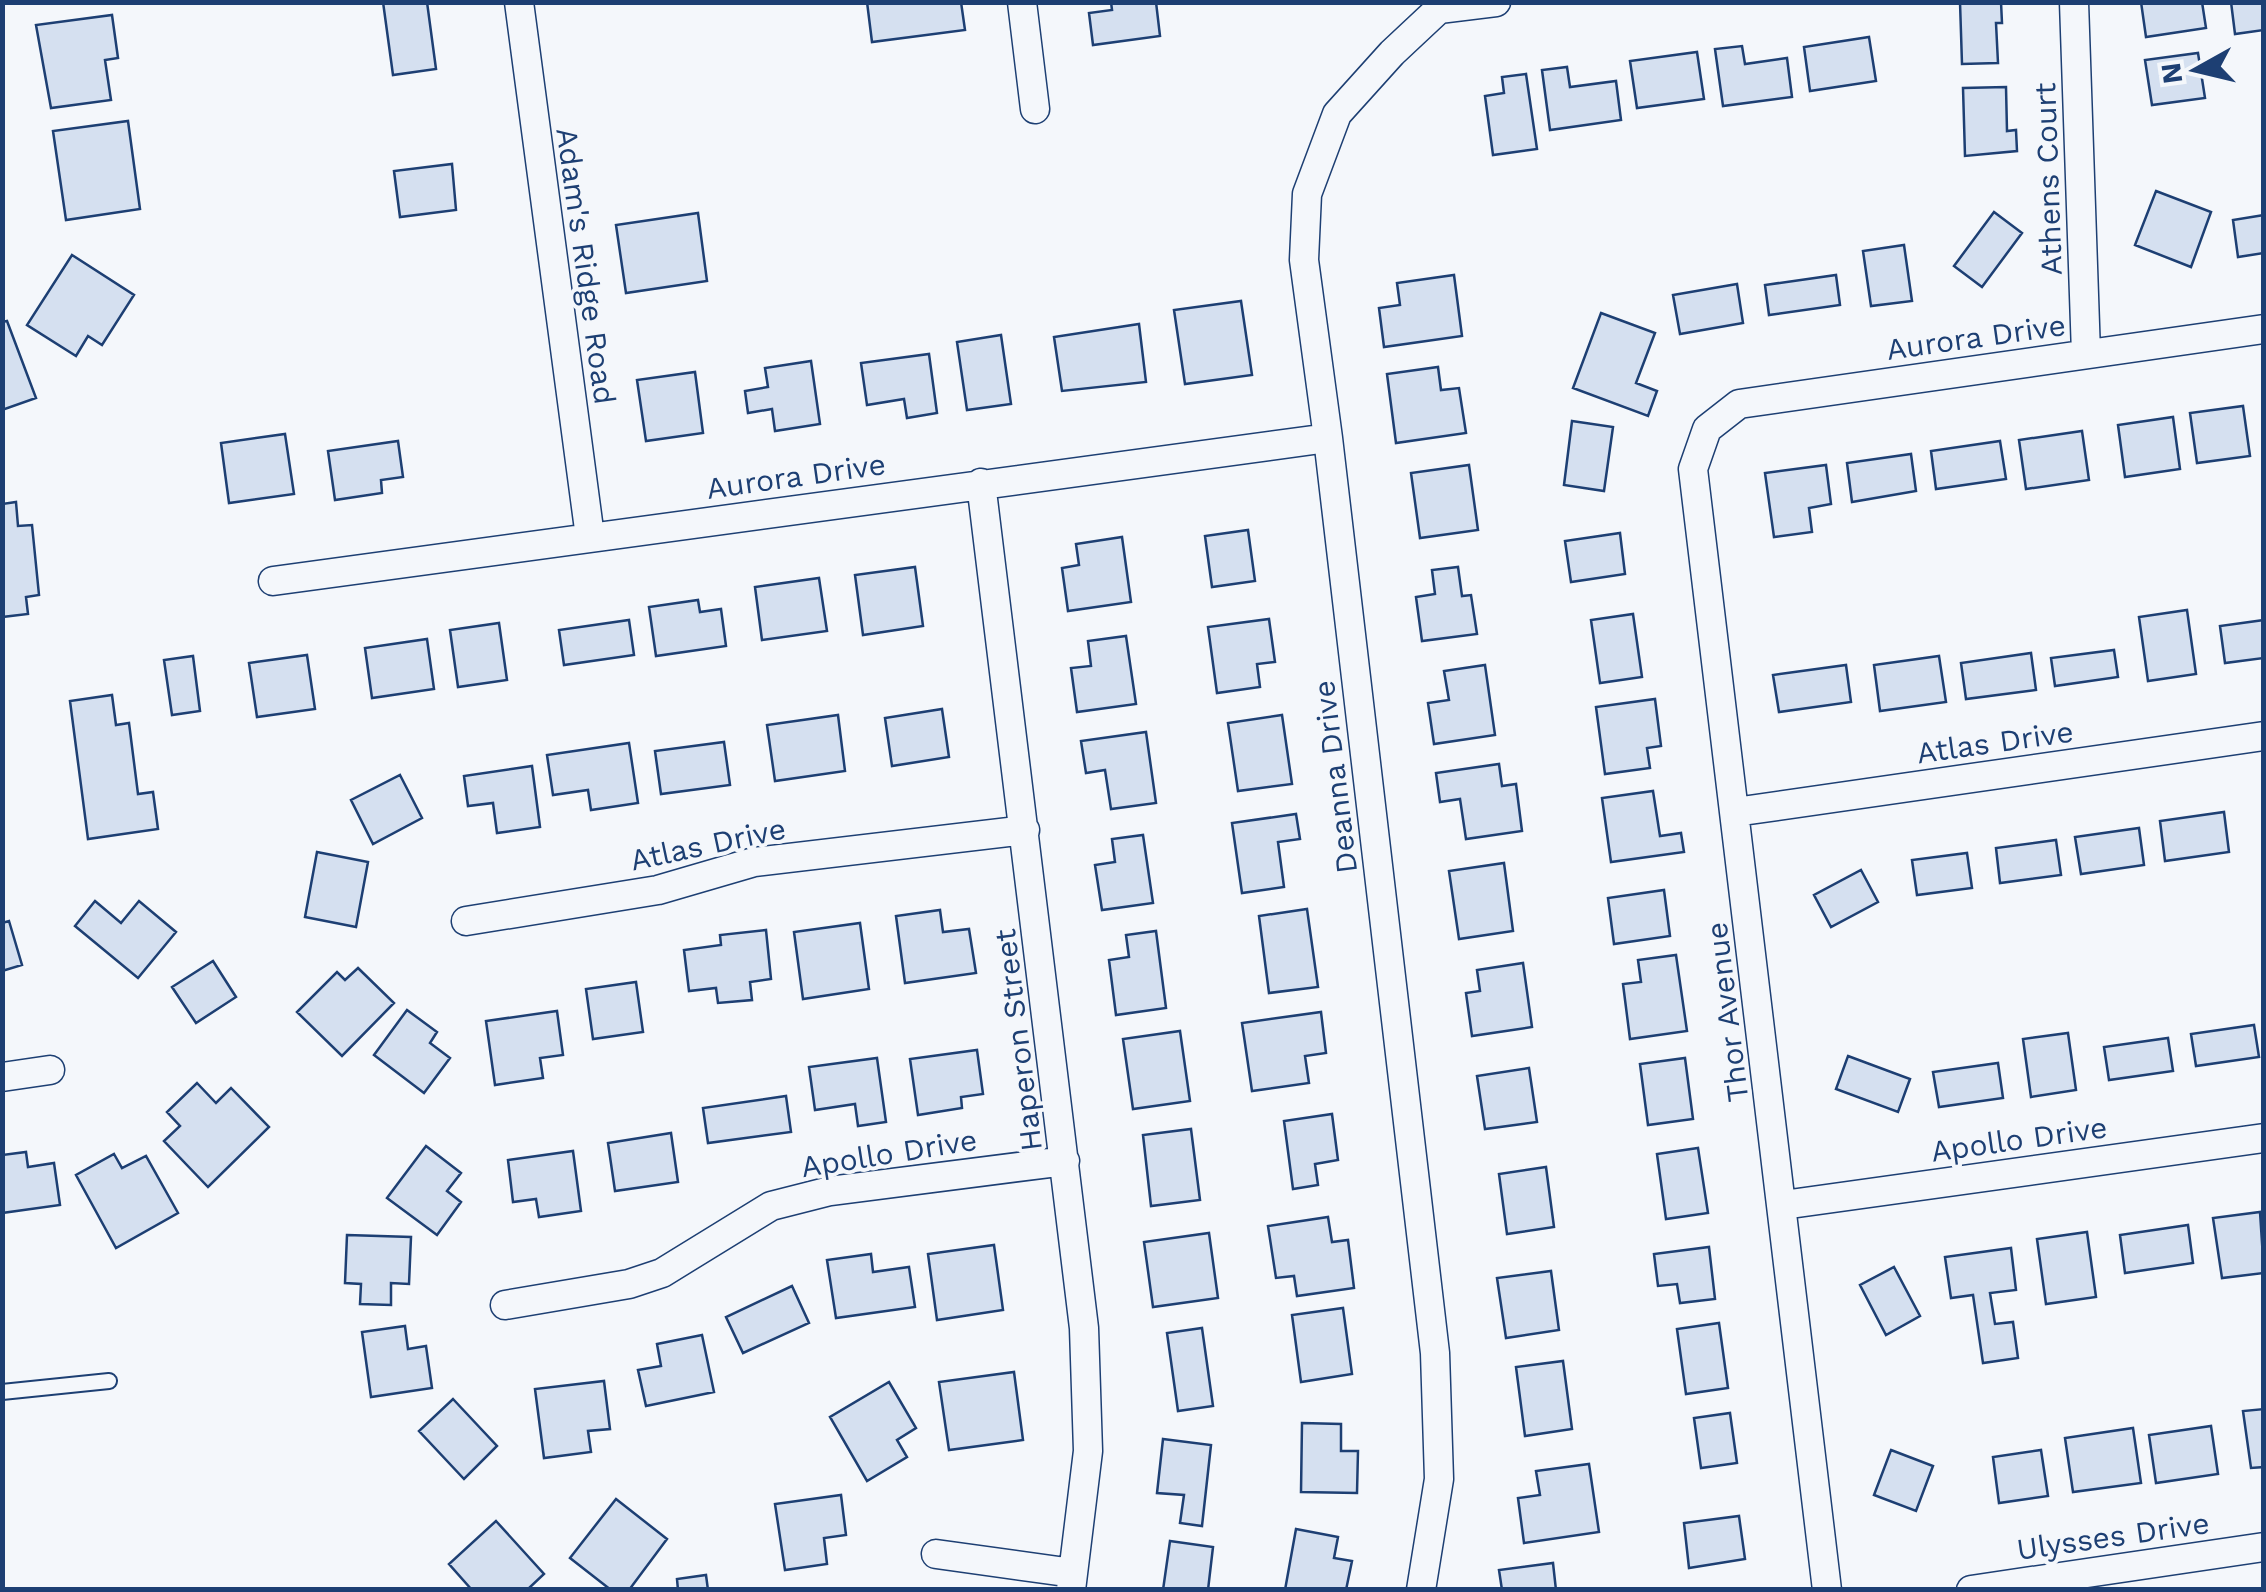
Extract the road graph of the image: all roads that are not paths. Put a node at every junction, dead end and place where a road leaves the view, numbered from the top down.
1 (518, 2) edge
2 (1022, 2) edge
3 (1496, 2) edge
4 (2074, 2) edge
5 (1439, 6) edge
6 (1035, 109) dead end
7 (2264, 329) edge
8 (2086, 354) junction
9 (1707, 429) joint
10 (1328, 438) junction
11 (981, 483) junction
12 (590, 538) junction
13 (273, 581) dead end
14 (2264, 736) edge
15 (1735, 812) junction
16 (1025, 830) junction
17 (466, 922) dead end
18 (50, 1070) dead end
19 (2, 1077) edge
20 (2264, 1138) edge
21 (1065, 1160) junction
22 (1783, 1205) junction
23 (505, 1305) dead end
24 (109, 1382) dead end
25 (2, 1392) edge
26 (2264, 1547) edge
27 (936, 1554) dead end
28 (1072, 1581) edge
29 (1422, 1590) edge
30 (1827, 1590) edge
31 (1971, 1590) edge

1 - 12 street, Adam's Ridge Road
2 - 6 street
3 - 5 street
4 - 8 street, Athens Court
5 - 10 street, Deanna Drive
7 - 8 street, Aurora Drive
8 - 9 street, Aurora Drive
9 - 15 street, Thor Avenue
10 - 11 street, Aurora Drive
10 - 29 street, Deanna Drive
11 - 12 street, Aurora Drive
11 - 16 street, Haperon Street
12 - 13 street, Aurora Drive
14 - 15 street, Atlas Drive
15 - 22 street, Thor Avenue
16 - 17 street, Atlas Drive
16 - 21 street, Haperon Street
18 - 19 street
20 - 22 street, Apollo Drive
21 - 23 street, Apollo Drive
21 - 28 street, Haperon Street
22 - 30 street, Thor Avenue
24 - 25 lane
26 - 31 street, Ulysses Drive
27 - 28 street

